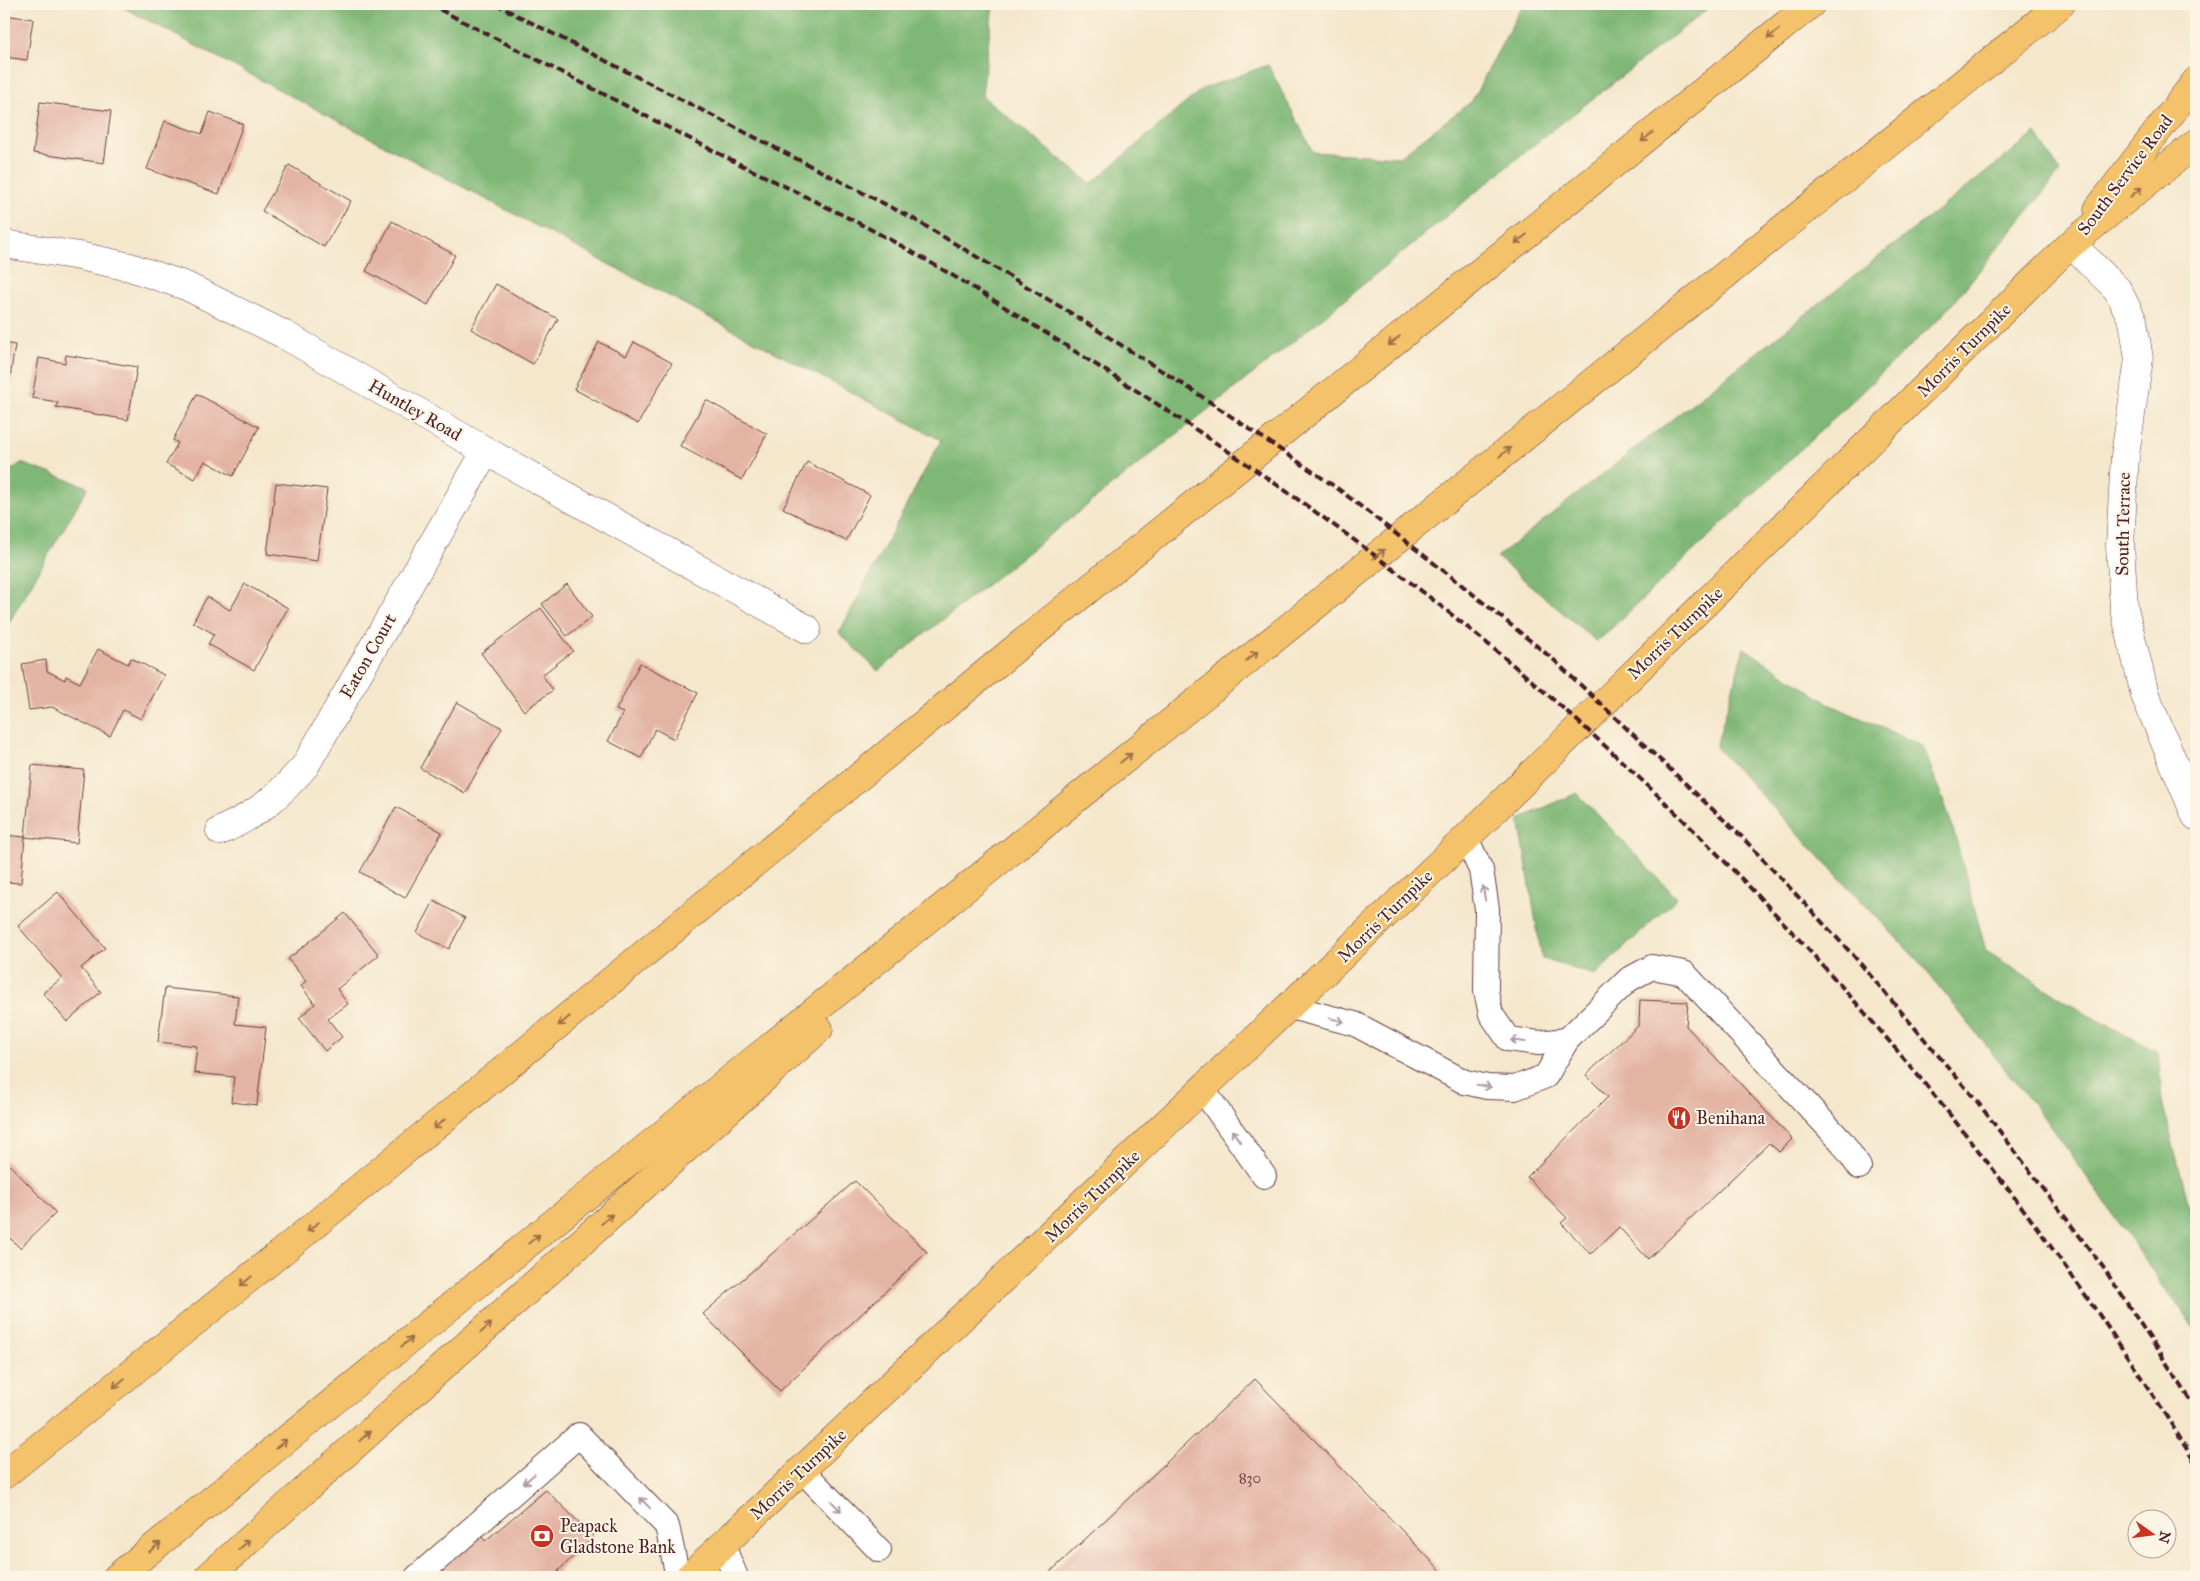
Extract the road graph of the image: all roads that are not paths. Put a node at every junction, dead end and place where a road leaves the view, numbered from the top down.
1 (1811, 4) edge
2 (2061, 4) edge
3 (2196, 81) edge
4 (2196, 143) edge
5 (4, 244) edge
6 (2071, 244) junction
7 (486, 451) junction
8 (807, 629) dead end
9 (1088, 789) junction
10 (2196, 816) edge
11 (220, 831) dead end
12 (1466, 838) junction
13 (1290, 1007) junction
14 (1567, 1040) junction
15 (1204, 1090) junction
16 (1859, 1167) dead end
17 (1264, 1176) dead end
18 (803, 1471) junction
19 (4, 1475) edge
20 (723, 1546) junction
21 (879, 1550) dead end
22 (117, 1577) edge
23 (208, 1577) edge
24 (417, 1577) edge
25 (678, 1577) edge
26 (690, 1577) edge
27 (736, 1577) edge

1 -> 19 main road
9 -> 2 main road
3 - 6 main road, South Service Road
6 -> 4 main road
5 - 7 street, Huntley Road
6 - 10 street, South Terrace
6 - 12 main road, Morris Turnpike
7 - 8 street, Huntley Road
7 - 11 street, Eaton Court
22 -> 9 main road
23 -> 9 main road
12 - 13 main road, Morris Turnpike
14 -> 12 lane
13 -> 14 lane
13 - 15 main road, Morris Turnpike
14 - 16 lane
17 -> 15 lane
15 - 18 main road, Morris Turnpike
18 - 20 main road, Morris Turnpike
18 -> 21 lane
20 - 26 main road, Morris Turnpike
20 - 27 lane
25 -> 24 lane

